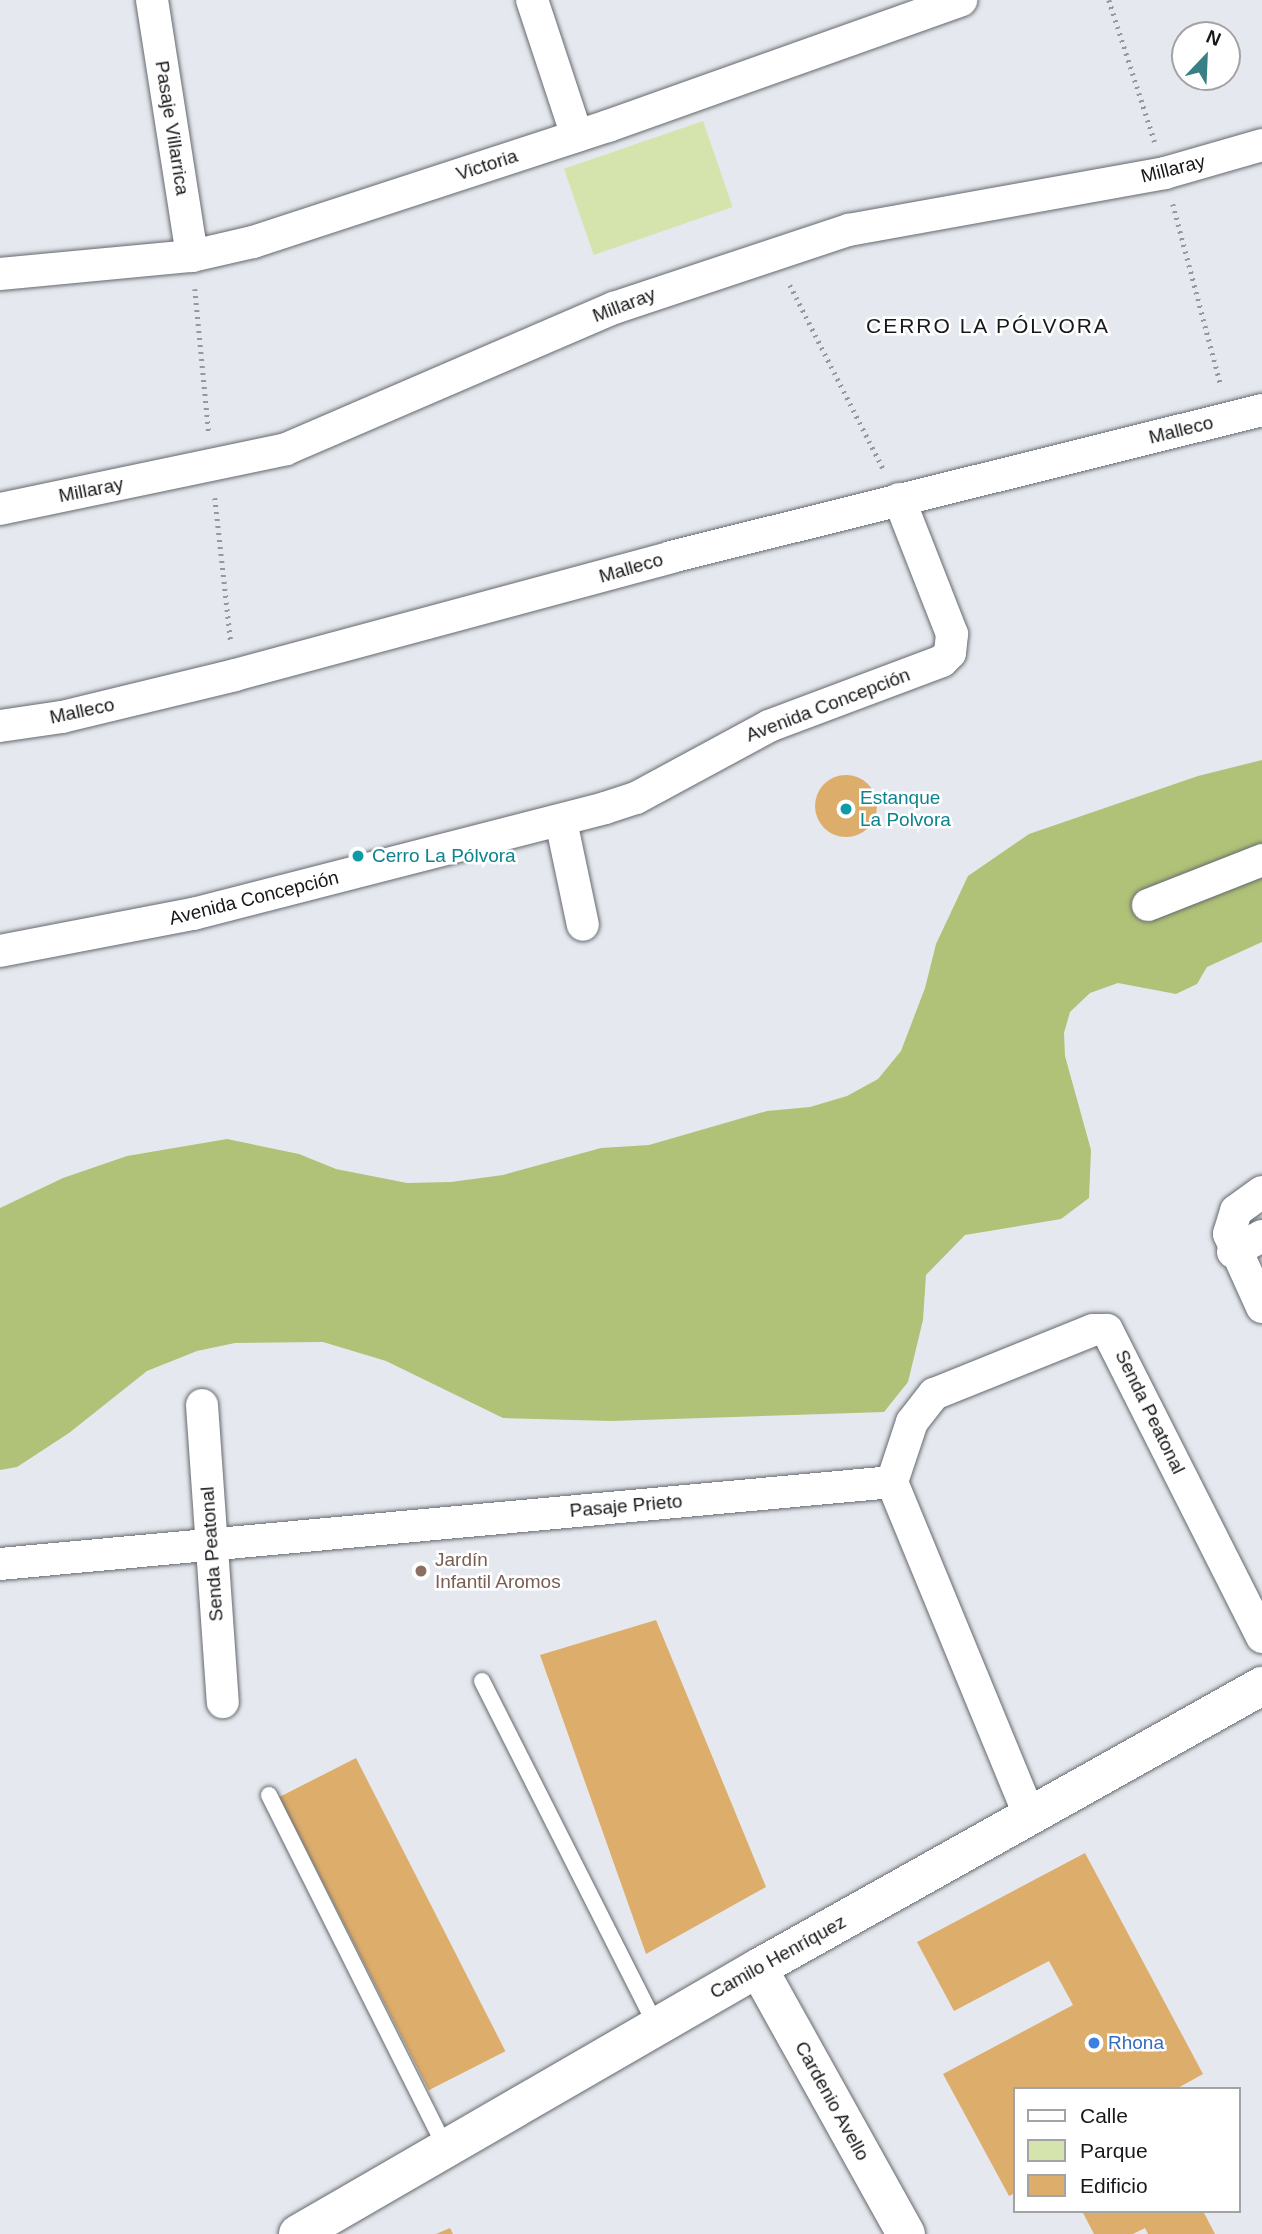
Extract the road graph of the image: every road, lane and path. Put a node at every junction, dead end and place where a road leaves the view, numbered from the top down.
1 (152, 0) edge
2 (532, 0) edge
3 (961, 0) edge
4 (577, 136) junction
5 (1262, 145) edge
6 (774, 253) junction
7 (192, 256) junction
8 (0, 274) edge
9 (1262, 410) edge
10 (899, 499) junction
11 (0, 509) edge
12 (0, 726) edge
13 (561, 821) junction
14 (1262, 860) edge
15 (1148, 905) dead end
16 (583, 925) dead end
17 (0, 951) edge
18 (1262, 1192) edge
19 (1262, 1236) edge
20 (1233, 1252) junction
21 (1262, 1307) edge
22 (202, 1405) dead end
23 (891, 1482) junction
24 (212, 1544) junction
25 (0, 1564) edge
26 (1262, 1637) edge
27 (482, 1681) dead end
28 (1262, 1686) edge
29 (223, 1702) dead end
30 (269, 1795) dead end
31 (1030, 1816) junction
32 (758, 1968) junction
33 (656, 2026) junction
34 (446, 2149) junction
35 (298, 2234) edge
36 (906, 2234) edge

1 - 7 street, Pasaje Villarrica
2 - 4 street
3 - 4 street, Victoria
4 - 7 street, Victoria
5 - 6 street, Millaray
6 - 10 path
6 - 11 street, Millaray
7 - 8 street, Victoria
9 - 10 street, Malleco
10 - 12 street, Malleco
10 - 13 street, Avenida Concepción
13 - 16 street
13 - 17 street, Avenida Concepción
14 - 15 street
18 - 20 street
19 - 20 street
20 - 21 street
22 - 24 street, Senda Peatonal
23 - 24 street, Pasaje Prieto
23 - 26 street, Senda Peatonal
23 - 31 street
24 - 25 street, Pasaje Prieto
24 - 29 street, Senda Peatonal
27 - 33 lane
28 - 31 main road, Camilo Henríquez
30 - 34 lane
31 - 32 main road, Camilo Henríquez
32 - 33 main road, Camilo Henríquez
32 - 36 main road, Cardenio Avello
33 - 34 main road, Camilo Henríquez
34 - 35 main road, Camilo Henríquez

